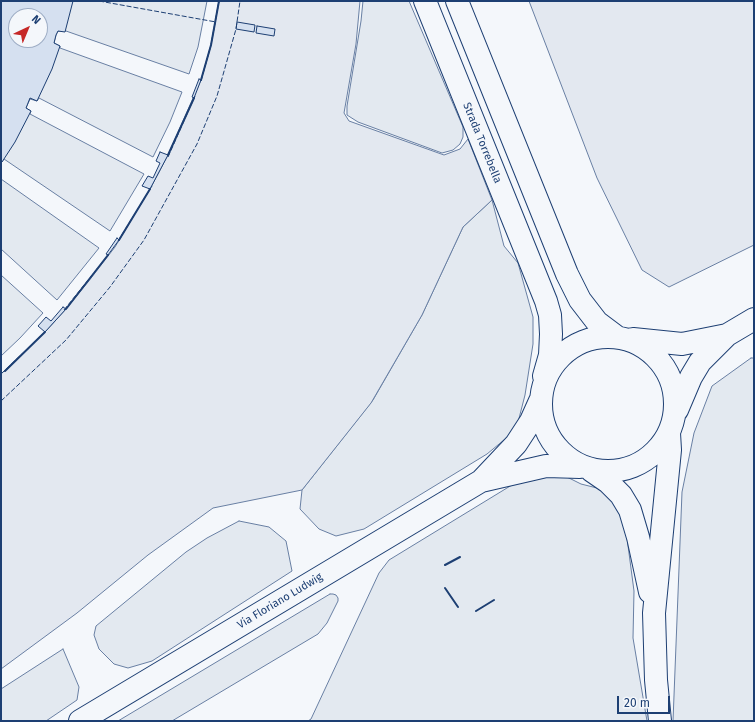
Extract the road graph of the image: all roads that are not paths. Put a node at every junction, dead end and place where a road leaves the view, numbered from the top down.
1 (425, 1) edge
2 (457, 1) edge
3 (754, 319) edge
4 (727, 335) junction
5 (621, 338) junction
6 (541, 393) junction
7 (676, 412) junction
8 (670, 433) junction
9 (586, 469) junction
10 (481, 481) junction
11 (654, 613) junction
12 (80, 721) edge
13 (660, 721) edge

1 - 6 main road, Strada Torrebella
2 - 5 main road
3 - 4 main road
4 - 5 main road
4 - 7 main road
5 - 6 main road
5 - 7 main road
6 - 9 main road
6 - 10 main road
7 - 8 main road
8 - 9 main road
8 - 11 main road
9 - 10 main road
9 - 11 main road
10 - 12 main road, Via Floriano Ludwig
11 - 13 main road

